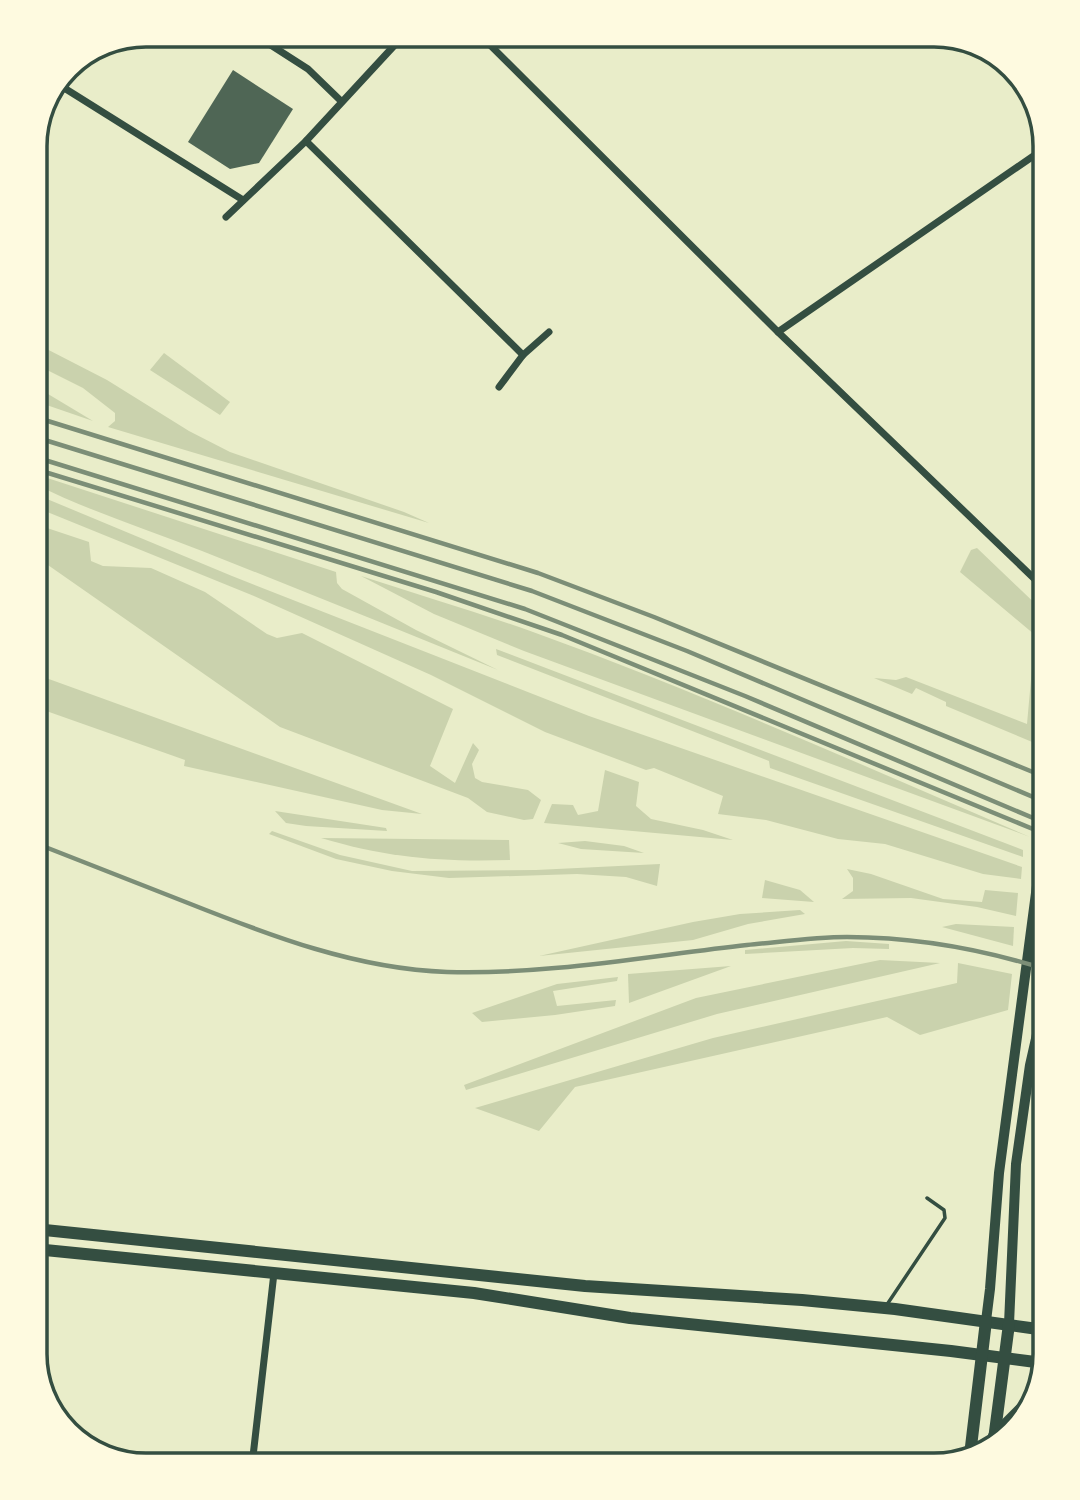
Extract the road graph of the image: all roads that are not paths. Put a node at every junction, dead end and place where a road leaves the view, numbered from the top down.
1 (274, 47) edge
2 (392, 47) edge
3 (492, 47) edge
4 (66, 89) edge
5 (341, 100) junction
6 (306, 141) junction
7 (1033, 156) edge
8 (243, 200) junction
9 (226, 217) dead end
10 (778, 331) junction
11 (549, 332) dead end
12 (523, 355) junction
13 (499, 387) dead end
14 (1033, 577) edge
15 (1033, 917) edge
16 (1033, 1052) edge
17 (927, 1198) dead end
18 (47, 1230) edge
19 (47, 1250) edge
20 (274, 1273) junction
21 (885, 1308) junction
22 (986, 1321) junction
23 (1009, 1325) junction
24 (1033, 1328) edge
25 (983, 1355) junction
26 (1005, 1358) junction
27 (1032, 1362) edge
28 (995, 1431) edge
29 (972, 1445) edge
30 (253, 1453) edge

1 - 5 street
2 - 5 street
3 - 10 street
4 - 8 street
5 - 6 street
6 - 8 street
6 - 12 street
7 - 10 street
8 - 9 street
10 - 14 street
11 - 12 street
12 - 13 street
15 - 22 main road
16 - 23 main road
17 - 21 lane
18 - 21 main road
19 - 20 main road
20 - 25 main road
20 - 30 street
21 - 22 main road
22 - 23 main road
22 - 25 main road
23 - 24 main road
23 - 26 main road
25 - 26 main road
25 - 29 main road
26 - 27 main road
26 - 28 main road

